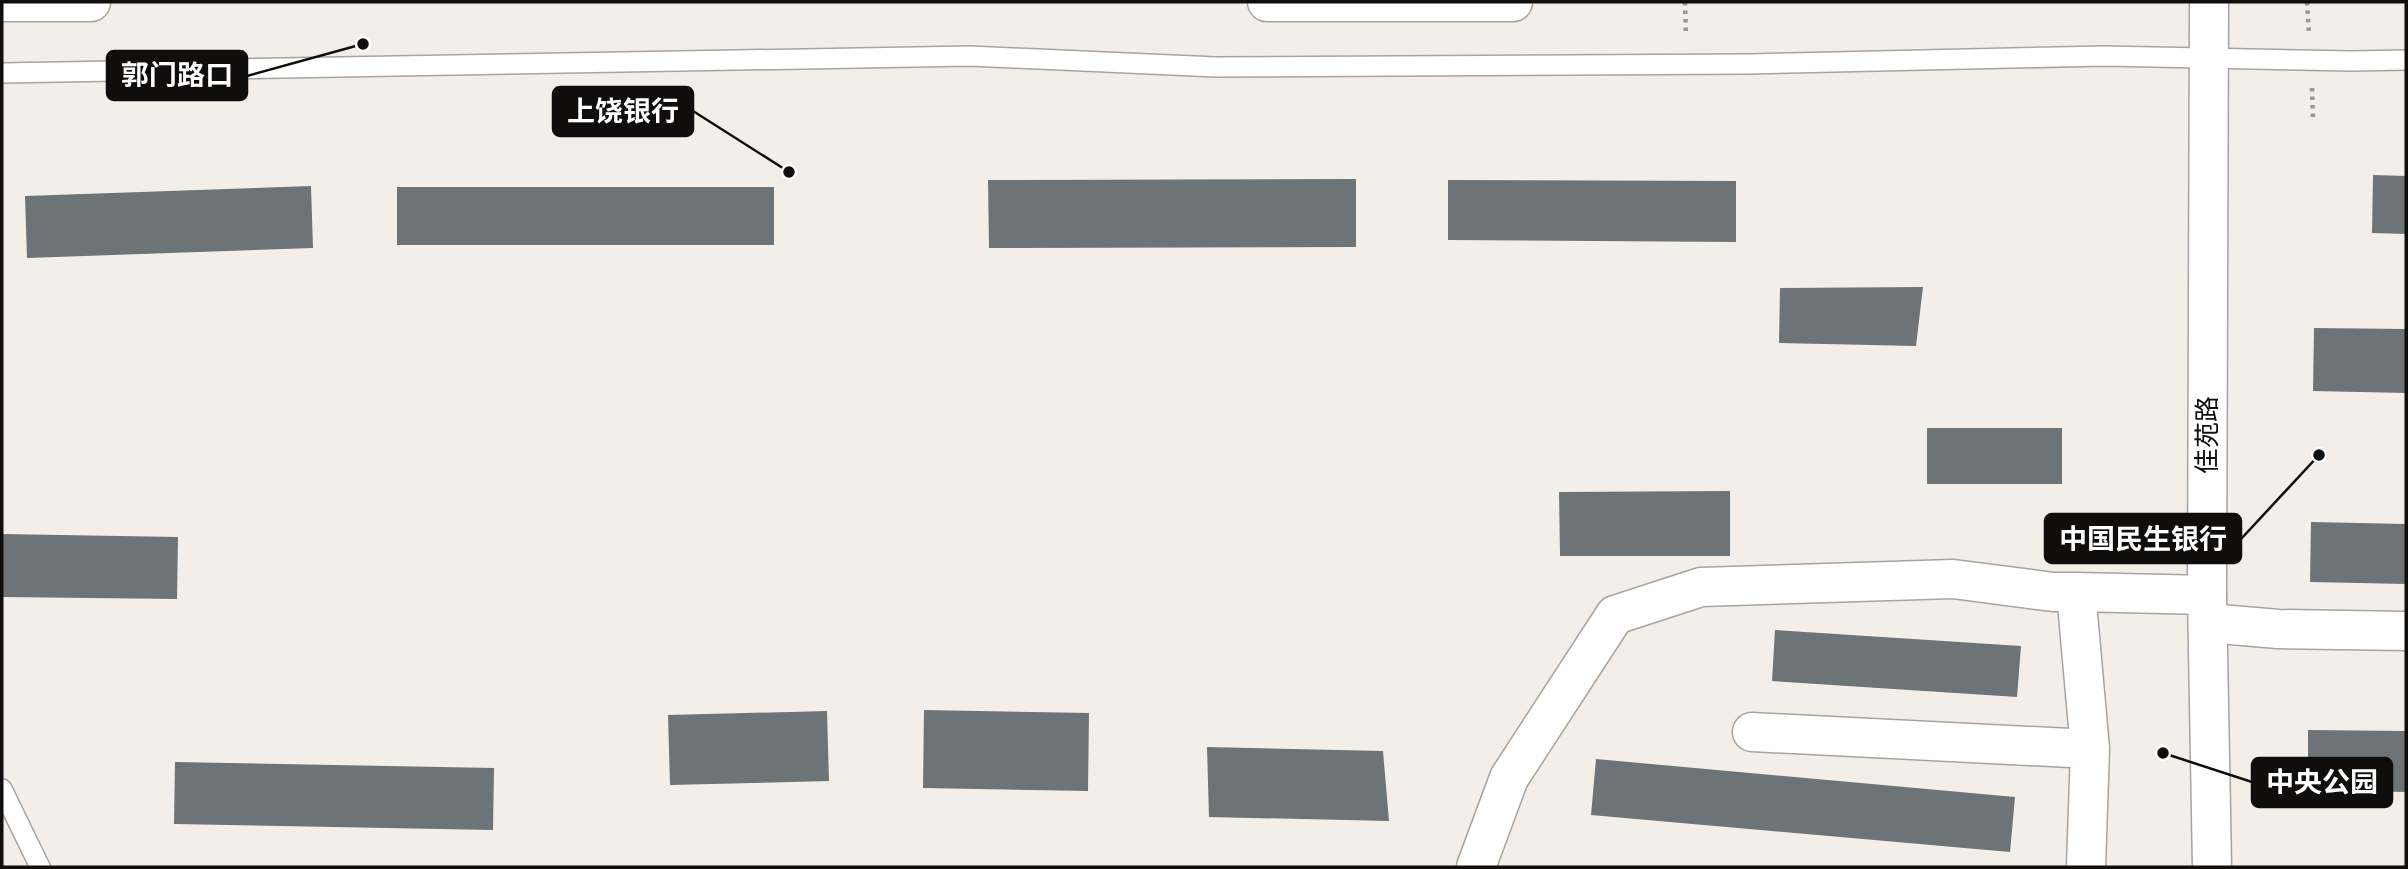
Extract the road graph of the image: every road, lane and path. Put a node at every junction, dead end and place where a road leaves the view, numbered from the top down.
1 (2, 2) edge
2 (91, 2) edge
3 (1267, 2) edge
4 (1513, 2) edge
5 (2209, 2) edge
6 (2209, 58) junction
7 (2406, 60) edge
8 (2, 73) edge
9 (2076, 592) junction
10 (2208, 609) junction
11 (2406, 631) edge
12 (1752, 732) dead end
13 (2090, 749) junction
14 (2, 789) edge
15 (40, 867) edge
16 (1476, 867) edge
17 (2086, 867) edge
18 (2212, 867) edge

1 - 2 street
3 - 4 street
5 - 6 street, 佳苑路
6 - 7 lane
6 - 8 lane
6 - 10 street, 佳苑路
9 - 10 street
9 - 13 street
9 - 16 street
10 - 11 street
10 - 18 street, 佳苑路
12 - 13 street
13 - 17 street
14 - 15 lane

